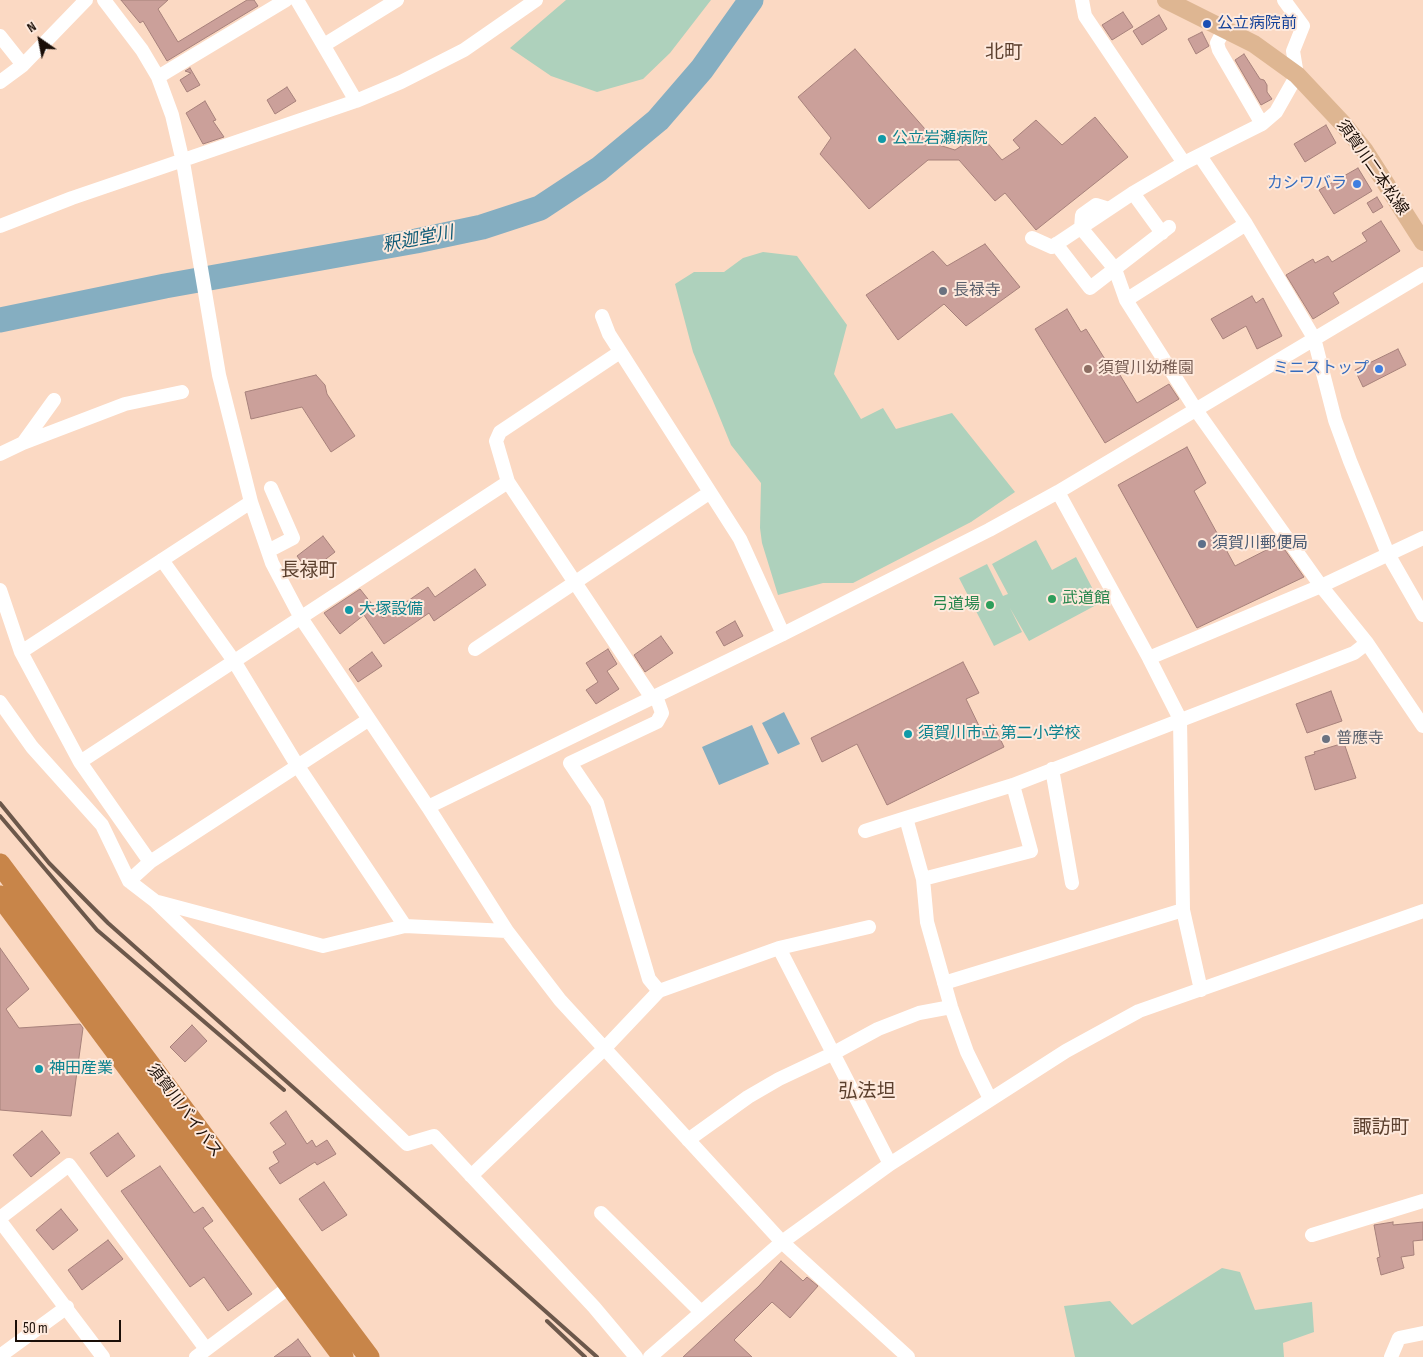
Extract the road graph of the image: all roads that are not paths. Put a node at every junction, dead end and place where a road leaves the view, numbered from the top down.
1 (86, 0) edge
2 (104, 0) edge
3 (286, 0) edge
4 (296, 0) edge
5 (397, 0) edge
6 (536, 0) edge
7 (1082, 0) edge
8 (1166, 0) edge
9 (1284, 0) edge
10 (1225, 28) junction
11 (0, 36) edge
12 (324, 45) junction
13 (23, 65) junction
14 (1297, 75) junction
15 (158, 77) junction
16 (0, 82) edge
17 (356, 101) junction
18 (1262, 124) junction
19 (1200, 156) junction
20 (183, 162) junction
21 (1184, 163) junction
22 (1133, 193) junction
23 (1246, 224) junction
24 (0, 226) edge
25 (1081, 228) junction
26 (1032, 238) dead end
27 (1423, 242) edge
28 (1056, 244) junction
29 (1114, 269) junction
30 (1423, 274) edge
31 (1126, 300) junction
32 (602, 316) dead end
33 (1314, 338) junction
34 (620, 352) junction
35 (182, 392) dead end
36 (54, 400) dead end
37 (1196, 410) junction
38 (23, 443) junction
39 (0, 454) edge
40 (508, 482) junction
41 (271, 488) dead end
42 (1058, 492) junction
43 (709, 493) junction
44 (251, 502) junction
45 (1423, 538) edge
46 (268, 551) junction
47 (1388, 554) junction
48 (162, 560) junction
49 (576, 582) junction
50 (1321, 586) junction
51 (0, 590) edge
52 (1423, 615) edge
53 (301, 618) junction
54 (783, 634) junction
55 (1367, 643) junction
56 (476, 649) dead end
57 (21, 652) junction
58 (1149, 658) junction
59 (234, 661) junction
60 (654, 697) junction
61 (0, 702) edge
62 (1180, 719) junction
63 (368, 720) junction
64 (1423, 726) edge
65 (80, 762) junction
66 (297, 765) junction
67 (1052, 770) junction
68 (1013, 785) junction
69 (428, 807) junction
70 (906, 818) junction
71 (865, 831) dead end
72 (150, 862) junction
73 (0, 864) edge
74 (923, 879) junction
75 (129, 881) junction
76 (1072, 883) dead end
77 (0, 896) edge
78 (155, 901) junction
79 (1183, 910) junction
80 (1423, 911) edge
81 (404, 926) junction
82 (869, 927) dead end
83 (507, 932) junction
84 (779, 948) junction
85 (944, 983) junction
86 (1201, 990) junction
87 (659, 991) junction
88 (951, 1007) junction
89 (604, 1050) junction
90 (832, 1054) junction
91 (990, 1099) junction
92 (688, 1140) junction
93 (890, 1164) junction
94 (471, 1176) junction
95 (1423, 1201) edge
96 (601, 1213) dead end
97 (0, 1219) edge
98 (1312, 1235) dead end
99 (782, 1242) junction
100 (298, 1280) junction
101 (67, 1307) junction
102 (701, 1312) junction
103 (1423, 1333) edge
104 (201, 1353) edge
105 (0, 1356) edge
106 (102, 1357) edge
107 (343, 1357) edge
108 (369, 1357) edge
109 (636, 1357) edge
110 (650, 1357) edge
111 (908, 1357) edge
112 (1391, 1357) edge

1 - 13 street
2 - 15 street
3 - 15 street
4 - 12 street
5 - 12 street
6 - 17 street
7 - 21 street
8 - 10 main road, 須賀川二本松線
9 - 14 street
10 - 14 main road, 須賀川二本松線
10 - 18 street
11 - 13 street
12 - 17 street
13 - 16 street
14 - 18 street
14 - 27 main road, 須賀川二本松線
15 - 20 street
17 - 20 street
18 - 19 street
19 - 21 street
19 - 23 street
20 - 24 street
20 - 44 street
21 - 22 street
22 - 25 street
22 - 29 street
23 - 31 street
23 - 33 street
25 - 28 street
25 - 29 street
26 - 28 street
28 - 29 street
29 - 31 street
30 - 33 street
31 - 37 street
32 - 34 street
33 - 37 street
33 - 47 street
34 - 40 street
34 - 43 street
35 - 38 street
36 - 38 street
37 - 42 street
37 - 50 street
38 - 39 street
40 - 49 street
40 - 53 street
41 - 46 street
42 - 54 street
42 - 58 street
43 - 49 street
43 - 54 street
44 - 46 street
44 - 48 street
45 - 47 street
46 - 53 street
47 - 50 street
47 - 52 street
48 - 57 street
48 - 59 street
49 - 56 street
49 - 60 street
50 - 55 street
50 - 58 street
51 - 57 street
53 - 59 street
53 - 63 street
54 - 60 street
55 - 62 street
55 - 64 street
57 - 65 street
58 - 62 street
59 - 65 street
59 - 66 street
60 - 69 street
60 - 87 street
61 - 75 street
62 - 67 street
62 - 79 street
63 - 66 street
63 - 69 street
65 - 72 street
66 - 72 street
66 - 81 street
67 - 68 street
67 - 76 street
68 - 70 street
68 - 74 street
69 - 83 street
70 - 71 street
70 - 74 street
72 - 75 street
73 - 100 highway, 須賀川バイパス
74 - 85 street
75 - 78 street
77 - 100 highway, 須賀川バイパス
78 - 81 street
78 - 94 street
79 - 85 street
79 - 86 street
80 - 86 street
81 - 83 street
82 - 84 street
83 - 89 street
84 - 87 street
84 - 90 street
85 - 88 street
86 - 91 street
87 - 89 street
88 - 90 street
88 - 91 street
89 - 92 street
89 - 94 street
90 - 92 street
90 - 93 street
91 - 93 street
92 - 99 street
93 - 99 street
94 - 109 street
95 - 98 street
96 - 102 street
97 - 101 street
97 - 104 street
99 - 102 street
99 - 111 street
100 - 104 street
100 - 107 highway, 須賀川バイパス
100 - 108 highway, 須賀川バイパス
101 - 105 street
101 - 106 street
102 - 110 street
103 - 112 street

